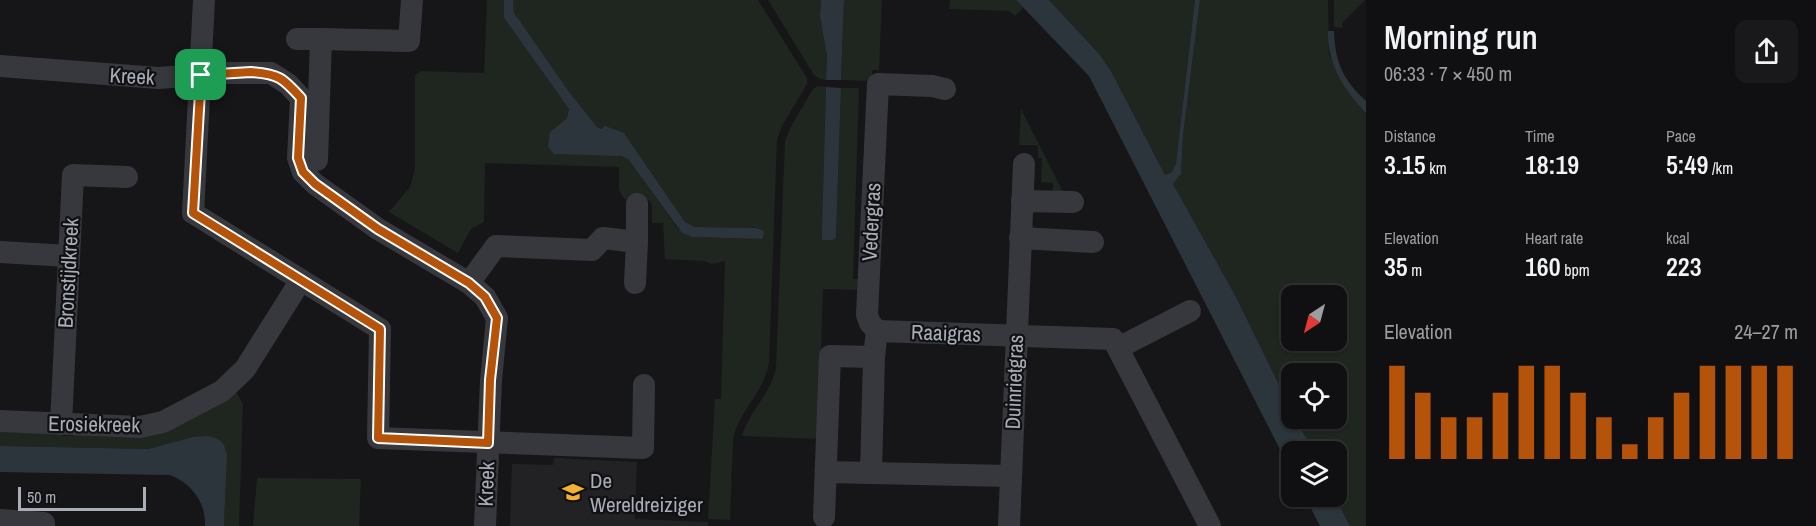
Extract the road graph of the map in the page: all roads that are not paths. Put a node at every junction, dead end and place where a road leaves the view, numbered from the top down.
1 (204, 0) edge
2 (412, 0) edge
3 (297, 39) dead end
4 (321, 46) junction
5 (0, 66) edge
6 (201, 75) junction
7 (288, 84) junction
8 (945, 89) dead end
9 (317, 159) dead end
10 (1024, 164) dead end
11 (127, 177) dead end
12 (1022, 201) junction
13 (1072, 202) dead end
14 (637, 204) dead end
15 (1020, 238) junction
16 (637, 242) junction
17 (1093, 242) dead end
18 (0, 252) edge
19 (68, 256) junction
20 (301, 280) junction
21 (469, 283) junction
22 (635, 283) dead end
23 (1190, 310) dead end
24 (877, 331) junction
25 (1016, 336) junction
26 (1118, 348) junction
27 (874, 357) junction
28 (644, 385) dead end
29 (0, 421) edge
30 (61, 424) junction
31 (488, 443) junction
32 (826, 472) junction
33 (871, 472) junction
34 (1010, 476) junction
35 (824, 517) dead end
36 (0, 520) edge
37 (44, 526) edge
38 (485, 526) edge
39 (1009, 526) edge
40 (1210, 526) edge

1 - 6 street
2 - 4 street
3 - 4 street
4 - 7 street
4 - 9 street
5 - 6 street, Kreek
6 - 7 street, Kreek
6 - 20 street
7 - 21 street, Kreek
8 - 24 street, Vedergras
10 - 12 street, Duinrietgras
11 - 19 street, Bronstijdkreek
12 - 13 street
12 - 15 street, Duinrietgras
14 - 16 street
15 - 17 street
15 - 25 street, Duinrietgras
16 - 21 street
16 - 22 street
18 - 19 street
19 - 30 street, Bronstijdkreek
20 - 30 street, Erosiekreek
20 - 31 street
21 - 31 street, Kreek
23 - 26 street
24 - 25 street, Raaigras
24 - 27 street, Vedergras
25 - 26 street, Raaigras
25 - 34 street, Duinrietgras
26 - 40 street
27 - 32 street
27 - 33 street, Vedergras
28 - 31 street
29 - 30 street, Erosiekreek
31 - 38 street, Kreek
32 - 33 street
32 - 35 street
33 - 34 street
34 - 39 street, Duinrietgras
36 - 37 street

